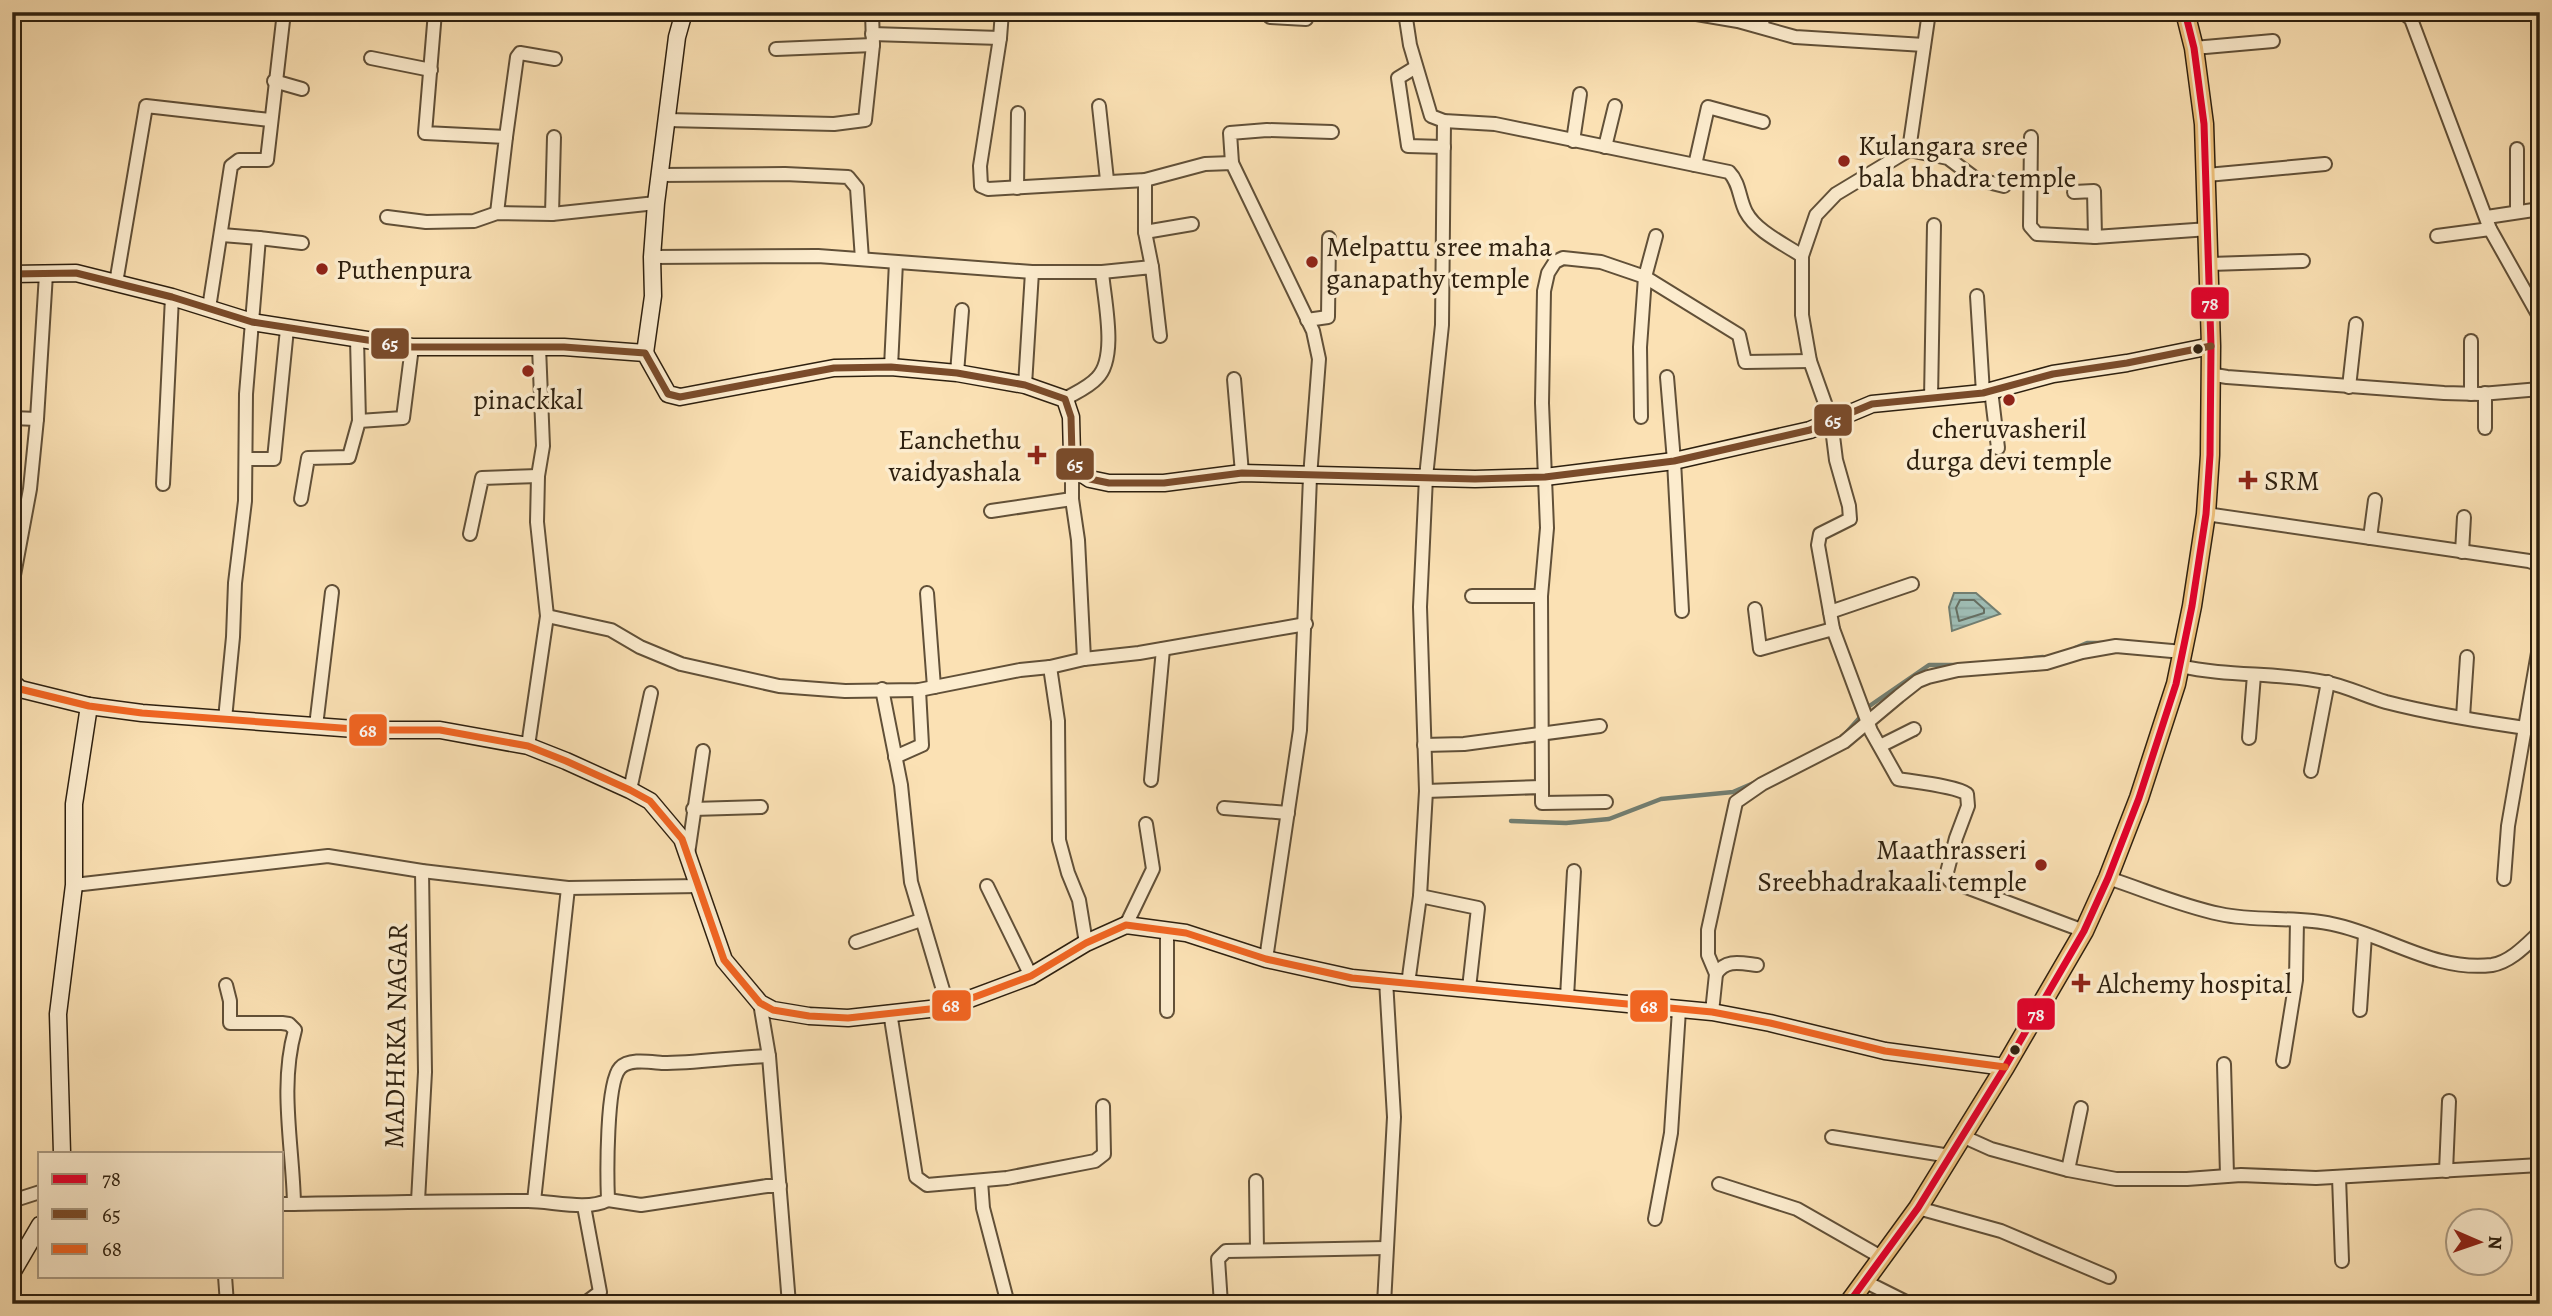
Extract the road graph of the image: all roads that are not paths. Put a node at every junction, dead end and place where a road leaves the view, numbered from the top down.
1 (284, 12) edge
2 (435, 12) edge
3 (684, 12) edge
4 (872, 12) edge
5 (1002, 12) edge
6 (1270, 12) edge
7 (1405, 12) edge
8 (1685, 12) edge
9 (1763, 12) edge
10 (1929, 12) edge
11 (2185, 12) edge
12 (2402, 12) edge
13 (1306, 19) dead end
14 (1762, 27) junction
15 (1000, 38) junction
16 (872, 39) junction
17 (2273, 41) dead end
18 (1924, 45) junction
19 (2194, 48) junction
20 (776, 49) dead end
21 (371, 58) dead end
22 (555, 59) dead end
23 (1416, 67) junction
24 (431, 70) junction
25 (274, 82) junction
26 (302, 89) dead end
27 (1580, 94) dead end
28 (1099, 106) dead end
29 (1615, 106) dead end
30 (1018, 113) dead end
31 (270, 120) junction
32 (667, 120) junction
33 (1444, 121) junction
34 (1763, 122) dead end
35 (1332, 132) dead end
36 (506, 137) junction
37 (554, 137) dead end
38 (2031, 137) dead end
39 (1573, 141) junction
40 (1444, 147) junction
41 (1605, 147) junction
42 (2516, 149) dead end
43 (1909, 150) junction
44 (1232, 163) junction
45 (2325, 164) dead end
46 (1695, 165) junction
47 (660, 175) junction
48 (2207, 175) junction
49 (1107, 180) junction
50 (1144, 180) junction
51 (2004, 186) dead end
52 (1017, 188) junction
53 (2074, 192) dead end
54 (656, 203) junction
55 (2540, 209) edge
56 (2517, 212) junction
57 (497, 213) junction
58 (552, 214) junction
59 (387, 217) dead end
60 (2489, 223) junction
61 (1192, 224) dead end
62 (1934, 225) dead end
63 (2209, 229) junction
64 (1145, 232) junction
65 (222, 235) junction
66 (1656, 236) dead end
67 (2437, 236) dead end
68 (2095, 237) junction
69 (258, 238) junction
70 (1329, 239) dead end
71 (302, 243) dead end
72 (1802, 256) junction
73 (652, 257) junction
74 (862, 259) junction
75 (2303, 261) dead end
76 (896, 262) junction
77 (2210, 264) junction
78 (1152, 267) junction
79 (1032, 272) junction
80 (1102, 272) junction
81 (12, 274) edge
82 (46, 274) junction
83 (1646, 277) junction
84 (116, 283) junction
85 (172, 296) junction
86 (1976, 296) dead end
87 (209, 308) junction
88 (962, 310) dead end
89 (2540, 318) edge
90 (1307, 320) junction
91 (252, 322) junction
92 (2356, 324) dead end
93 (288, 328) junction
94 (1160, 336) dead end
95 (357, 339) junction
96 (2471, 341) dead end
97 (539, 346) junction
98 (2211, 346) junction
99 (412, 347) junction
100 (645, 353) junction
101 (1810, 361) junction
102 (891, 367) junction
103 (957, 373) junction
104 (2209, 374) junction
105 (1667, 376) dead end
106 (1234, 379) dead end
107 (1025, 385) junction
108 (2349, 387) junction
109 (2540, 389) edge
110 (1987, 392) junction
111 (2485, 393) junction
112 (2471, 394) junction
113 (1065, 399) junction
114 (1931, 400) junction
115 (1641, 416) dead end
116 (12, 418) edge
117 (37, 419) junction
118 (1831, 420) junction
119 (359, 421) junction
120 (2485, 428) dead end
121 (1998, 448) dead end
122 (1072, 456) junction
123 (247, 459) junction
124 (1674, 461) junction
125 (1242, 473) junction
126 (538, 476) junction
127 (1310, 477) junction
128 (1426, 477) junction
129 (1545, 477) junction
130 (163, 484) dead end
131 (301, 499) dead end
132 (1072, 499) junction
133 (2375, 500) dead end
134 (991, 511) dead end
135 (2206, 514) junction
136 (2464, 517) dead end
137 (470, 534) dead end
138 (2371, 538) junction
139 (2462, 552) junction
140 (2540, 565) edge
141 (1912, 584) dead end
142 (12, 586) edge
143 (332, 592) dead end
144 (927, 593) dead end
145 (1472, 596) dead end
146 (1541, 596) junction
147 (1755, 609) dead end
148 (1682, 611) dead end
149 (1830, 612) junction
150 (547, 616) junction
151 (1306, 624) junction
152 (1833, 629) junction
153 (2540, 641) edge
154 (1163, 649) junction
155 (2467, 657) dead end
156 (1084, 659) junction
157 (2182, 659) junction
158 (1050, 667) junction
159 (2254, 675) junction
160 (12, 682) edge
161 (2328, 682) junction
162 (934, 687) junction
163 (882, 689) junction
164 (919, 690) junction
165 (651, 693) dead end
166 (89, 706) junction
167 (2463, 717) junction
168 (225, 719) junction
169 (1869, 721) junction
170 (316, 726) junction
171 (1600, 726) dead end
172 (2526, 728) junction
173 (1914, 729) dead end
174 (2540, 730) edge
175 (1542, 735) junction
176 (2249, 738) dead end
177 (1424, 745) junction
178 (528, 746) junction
179 (1880, 746) junction
180 (703, 751) dead end
181 (895, 757) junction
182 (2311, 771) dead end
183 (1151, 780) dead end
184 (1542, 787) junction
185 (630, 789) junction
186 (1426, 791) junction
187 (1606, 802) dead end
188 (761, 807) dead end
189 (1224, 808) dead end
190 (693, 809) junction
191 (1288, 813) junction
192 (1146, 824) dead end
193 (688, 854) junction
194 (422, 871) junction
195 (1574, 872) dead end
196 (2108, 878) junction
197 (2504, 879) dead end
198 (74, 885) junction
199 (699, 886) junction
200 (987, 886) dead end
201 (568, 888) junction
202 (1420, 896) junction
203 (921, 920) junction
204 (2297, 920) junction
205 (1126, 925) junction
206 (1167, 931) junction
207 (2084, 931) junction
208 (2540, 932) edge
209 (2365, 935) junction
210 (856, 942) dead end
211 (1086, 943) junction
212 (1266, 959) junction
213 (1757, 965) dead end
214 (1716, 974) junction
215 (1031, 976) junction
216 (1386, 980) junction
217 (1408, 984) junction
218 (226, 985) dead end
219 (1469, 988) junction
220 (1567, 997) junction
221 (760, 1003) junction
222 (948, 1006) junction
223 (1679, 1010) junction
224 (2360, 1010) dead end
225 (1167, 1011) dead end
226 (890, 1012) junction
227 (1712, 1012) junction
228 (769, 1056) junction
229 (2283, 1061) dead end
230 (2224, 1064) dead end
231 (2005, 1067) junction
232 (2449, 1101) dead end
233 (1103, 1107) dead end
234 (2081, 1108) dead end
235 (1962, 1136) junction
236 (1832, 1137) dead end
237 (62, 1152) edge
238 (1950, 1156) junction
239 (2540, 1164) edge
240 (2068, 1170) junction
241 (2446, 1171) junction
242 (2227, 1175) junction
243 (2339, 1177) junction
244 (981, 1181) junction
245 (1256, 1181) dead end
246 (1719, 1184) dead end
247 (780, 1186) junction
248 (38, 1193) edge
249 (12, 1200) edge
250 (608, 1200) junction
251 (418, 1201) junction
252 (534, 1201) junction
253 (288, 1204) edge
254 (584, 1206) junction
255 (1918, 1208) junction
256 (1655, 1219) dead end
257 (38, 1228) edge
258 (1386, 1248) junction
259 (1257, 1250) junction
260 (1881, 1257) junction
261 (2342, 1261) dead end
262 (12, 1273) edge
263 (2109, 1277) dead end
264 (226, 1278) edge
265 (1864, 1281) junction
266 (227, 1304) edge
267 (584, 1304) edge
268 (789, 1304) edge
269 (1008, 1304) edge
270 (1221, 1304) edge
271 (1384, 1304) edge
272 (1848, 1304) edge
273 (1910, 1304) edge

1 - 25 street
2 - 24 street
3 - 32 street
4 - 16 street
5 - 15 street
6 - 13 street
7 - 23 street
8 - 14 street
9 - 14 street
10 - 18 street
11 - 19 main road
12 - 60 street
14 - 18 street
15 - 16 street
15 - 52 street
16 - 20 street
16 - 32 street
17 - 19 street
18 - 43 street
19 - 48 main road
21 - 24 street
22 - 36 street
23 - 33 street
23 - 40 street
24 - 36 street
25 - 26 street
25 - 31 street
27 - 39 street
28 - 49 street
29 - 41 street
30 - 52 street
31 - 65 street
31 - 84 street
32 - 47 street
33 - 39 street
33 - 40 street
34 - 46 street
35 - 44 street
36 - 57 street
37 - 58 street
38 - 68 street
39 - 41 street
40 - 128 street
41 - 46 street
42 - 56 street
43 - 51 street
43 - 72 street
44 - 50 street
44 - 90 street
45 - 48 street
46 - 72 street
47 - 54 street
47 - 74 street
48 - 63 main road
49 - 50 street
49 - 52 street
50 - 64 street
53 - 68 street
54 - 58 street
54 - 73 street
55 - 56 street
56 - 60 street
57 - 58 street
57 - 59 street
60 - 67 street
60 - 89 street
61 - 64 street
62 - 114 street
63 - 68 street
63 - 77 main road
64 - 78 street
65 - 69 street
65 - 87 street
66 - 83 street
69 - 71 street
69 - 91 street
70 - 90 street
72 - 101 street
73 - 74 street
73 - 100 street
74 - 76 street
75 - 77 street
76 - 79 street
76 - 102 street
77 - 98 main road
78 - 80 street
78 - 94 street
79 - 80 street
79 - 107 street
80 - 113 street
81 - 82 street
82 - 84 street
82 - 117 street
83 - 101 street
83 - 115 street
83 - 129 street
84 - 85 street
85 - 87 street
85 - 130 street
86 - 110 street
87 - 91 street
88 - 103 street
90 - 127 street
91 - 93 street
91 - 123 street
92 - 108 street
93 - 95 street
93 - 123 street
95 - 99 street
95 - 119 street
96 - 112 street
97 - 99 street
97 - 100 street
97 - 126 street
98 - 104 main road
98 - 110 street
99 - 119 street
100 - 102 street
101 - 118 street
102 - 103 street
103 - 107 street
104 - 108 street
104 - 135 main road
105 - 124 street
106 - 125 street
107 - 113 street
108 - 112 street
109 - 111 street
110 - 114 street
110 - 121 street
111 - 112 street
111 - 120 street
113 - 122 street
114 - 118 street
116 - 117 street
117 - 142 street
118 - 124 street
118 - 149 street
119 - 131 street
122 - 125 street
122 - 132 street
123 - 168 street
124 - 129 street
124 - 148 street
125 - 127 street
126 - 137 street
126 - 150 street
127 - 128 street
127 - 151 street
128 - 129 street
128 - 177 street
129 - 146 street
132 - 134 street
132 - 156 street
133 - 138 street
135 - 138 street
135 - 157 main road
136 - 139 street
138 - 139 street
139 - 140 street
141 - 149 street
143 - 170 street
144 - 162 street
145 - 146 street
146 - 175 street
147 - 152 street
149 - 152 street
150 - 163 street
150 - 178 street
151 - 154 street
151 - 191 street
152 - 169 street
153 - 172 street
154 - 156 street
154 - 183 street
155 - 167 street
156 - 158 street
157 - 159 street
157 - 169 street
157 - 196 main road
158 - 162 street
158 - 211 street
159 - 161 street
159 - 176 street
160 - 166 street
161 - 167 street
161 - 182 street
162 - 164 street
163 - 164 street
163 - 181 street
164 - 181 street
165 - 185 street
166 - 168 street
166 - 198 street
167 - 172 street
168 - 170 street
169 - 179 street
169 - 214 street
170 - 178 street
171 - 175 street
172 - 174 street
172 - 197 street
173 - 179 street
175 - 177 street
175 - 184 street
177 - 186 street
178 - 185 street
179 - 207 street
180 - 190 street
181 - 203 street
184 - 186 street
184 - 187 street
185 - 193 street
186 - 202 street
188 - 190 street
189 - 191 street
190 - 193 street
191 - 212 street
192 - 205 street
193 - 199 street
194 - 198 street
194 - 201 street
194 - 251 street, MADHRKA NAGAR
195 - 220 street
196 - 204 street
196 - 207 main road
198 - 237 street
199 - 201 street
199 - 221 street
200 - 215 street
201 - 252 street
202 - 217 street
202 - 219 street
203 - 210 street
203 - 222 street
204 - 209 street
204 - 229 street
205 - 206 street
205 - 211 street
206 - 212 street
206 - 225 street
207 - 231 main road
208 - 209 street
209 - 224 street
211 - 215 street
212 - 216 street
213 - 214 street
214 - 227 street
215 - 222 street
216 - 217 street
216 - 258 street
217 - 219 street
218 - 253 street
219 - 220 street
220 - 223 street
221 - 226 street
221 - 228 street
222 - 226 street
223 - 227 street
223 - 256 street
226 - 244 street
227 - 231 street
228 - 247 street
228 - 250 street
230 - 242 street
231 - 235 main road
232 - 241 street
233 - 244 street
234 - 240 street
235 - 238 main road
235 - 240 street
236 - 238 street
238 - 255 main road
239 - 241 street
240 - 242 street
241 - 243 street
242 - 243 street
243 - 261 street
244 - 269 street
245 - 259 street
246 - 260 street
247 - 250 street
247 - 268 street
248 - 249 street
250 - 254 street
251 - 252 street
251 - 253 street
252 - 254 street
254 - 267 street
255 - 260 main road
255 - 263 street
257 - 262 street
258 - 259 street
258 - 271 street
259 - 270 street
260 - 265 main road
264 - 266 street
265 - 272 main road
265 - 273 street

